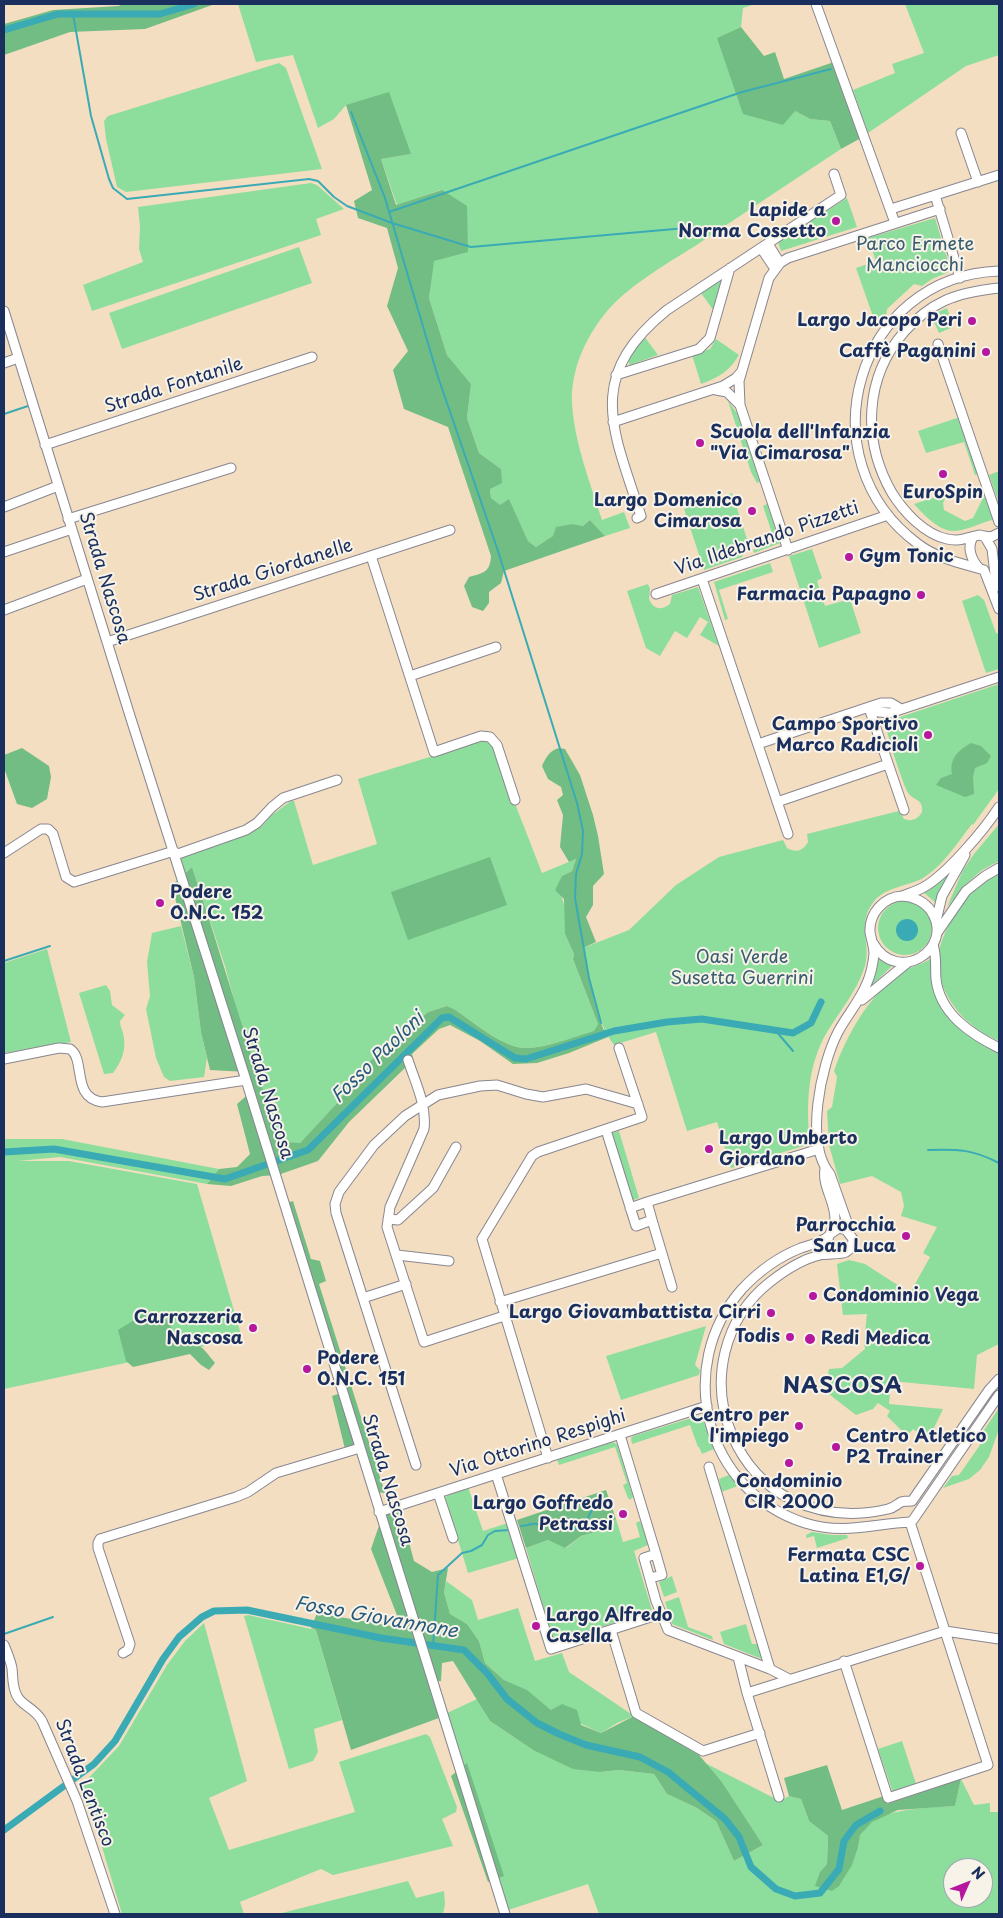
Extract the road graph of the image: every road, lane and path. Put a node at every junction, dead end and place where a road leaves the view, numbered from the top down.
1 (816, 4) edge
2 (961, 133) dead end
3 (834, 174) dead end
4 (999, 175) edge
5 (978, 182) junction
6 (935, 195) junction
7 (891, 209) junction
8 (940, 210) junction
9 (895, 223) junction
10 (764, 246) junction
11 (778, 266) junction
12 (730, 268) junction
13 (999, 271) edge
14 (960, 278) junction
15 (999, 288) edge
16 (4, 311) edge
17 (888, 327) junction
18 (900, 337) junction
19 (938, 344) dead end
20 (18, 358) junction
21 (312, 358) dead end
22 (4, 363) edge
23 (742, 371) junction
24 (616, 376) junction
25 (713, 390) junction
26 (740, 405) junction
27 (613, 422) junction
28 (45, 445) junction
29 (231, 468) dead end
30 (885, 480) junction
31 (58, 486) junction
32 (870, 487) junction
33 (4, 507) edge
34 (888, 515) junction
35 (636, 518) dead end
36 (68, 519) junction
37 (999, 522) edge
38 (72, 529) junction
39 (450, 530) dead end
40 (999, 533) edge
41 (983, 536) junction
42 (972, 539) junction
43 (999, 543) edge
44 (788, 550) junction
45 (4, 552) edge
46 (371, 556) junction
47 (993, 560) junction
48 (982, 569) junction
49 (87, 579) junction
50 (702, 579) junction
51 (999, 588) edge
52 (656, 594) dead end
53 (999, 609) edge
54 (4, 610) edge
55 (107, 642) junction
56 (496, 647) dead end
57 (410, 676) junction
58 (999, 678) edge
59 (869, 708) junction
60 (758, 744) junction
61 (888, 764) junction
62 (337, 780) dead end
63 (514, 800) dead end
64 (777, 802) junction
65 (999, 807) edge
66 (904, 810) dead end
67 (788, 834) dead end
68 (978, 835) junction
69 (4, 853) edge
70 (174, 853) junction
71 (999, 868) edge
72 (902, 896) junction
73 (936, 921) junction
74 (936, 934) junction
75 (873, 943) junction
76 (933, 945) junction
77 (907, 963) junction
78 (858, 1003) junction
79 (619, 1048) dead end
80 (999, 1048) edge
81 (4, 1059) edge
82 (408, 1060) dead end
83 (246, 1080) junction
84 (423, 1103) junction
85 (638, 1104) junction
86 (606, 1130) junction
87 (456, 1147) dead end
88 (819, 1149) junction
89 (825, 1169) junction
90 (647, 1202) junction
91 (630, 1208) junction
92 (388, 1219) junction
93 (652, 1220) junction
94 (846, 1230) junction
95 (829, 1235) junction
96 (662, 1253) junction
97 (837, 1253) junction
98 (397, 1255) junction
99 (449, 1260) dead end
100 (406, 1284) junction
101 (672, 1287) dead end
102 (363, 1298) junction
103 (733, 1301) junction
104 (500, 1302) junction
105 (745, 1308) junction
106 (504, 1316) junction
107 (999, 1382) edge
108 (999, 1395) edge
109 (707, 1406) junction
110 (620, 1434) junction
111 (360, 1448) junction
112 (548, 1458) junction
113 (416, 1465) dead end
114 (709, 1466) dead end
115 (496, 1474) junction
116 (777, 1491) junction
117 (438, 1493) junction
118 (908, 1501) junction
119 (767, 1505) junction
120 (897, 1506) junction
121 (379, 1512) junction
122 (910, 1520) junction
123 (452, 1538) dead end
124 (656, 1554) junction
125 (650, 1578) junction
126 (660, 1614) junction
127 (611, 1630) junction
128 (945, 1631) junction
129 (999, 1639) edge
130 (4, 1644) edge
131 (123, 1653) dead end
132 (738, 1657) junction
133 (844, 1661) junction
134 (770, 1669) junction
135 (789, 1679) junction
136 (747, 1693) junction
137 (760, 1734) junction
138 (779, 1797) dead end
139 (115, 1914) edge
140 (505, 1914) edge

1 - 7 street
2 - 5 street
3 - 10 street
4 - 5 street
5 - 6 street
6 - 7 street
6 - 8 street
7 - 9 street
8 - 9 street
8 - 14 street
9 - 11 street
10 - 11 street
10 - 12 street
11 - 23 street
12 - 24 street
12 - 24 street
13 - 14 street
14 - 17 street
15 - 18 street
16 - 20 street, Strada Nascosa
17 - 18 street
17 - 32 street
18 - 30 street
19 - 37 street
20 - 22 street
20 - 28 street, Strada Nascosa
21 - 28 street, Strada Fontanile
23 - 25 street
23 - 26 street
24 - 27 street
25 - 26 street
25 - 27 street
26 - 44 street
27 - 35 street
28 - 31 street, Strada Nascosa
29 - 36 street
30 - 32 street
30 - 42 street
31 - 33 street
31 - 36 street, Strada Nascosa
32 - 34 street
34 - 44 street, Via Ildebrando Pizzetti
34 - 48 street
36 - 38 street, Strada Nascosa
38 - 45 street
38 - 49 street, Strada Nascosa
39 - 46 street, Strada Giordanelle
40 - 41 street
41 - 42 street
41 - 47 street
42 - 48 street
43 - 47 street
44 - 50 street, Via Ildebrando Pizzetti
46 - 55 street, Strada Giordanelle
46 - 57 street
47 - 48 street
47 - 51 street
48 - 53 street
49 - 54 street
49 - 55 street, Strada Nascosa
50 - 52 street, Via Ildebrando Pizzetti
50 - 60 street
55 - 70 street, Strada Nascosa
56 - 57 street
57 - 63 street
58 - 59 street
59 - 60 street
59 - 61 street
60 - 64 street
61 - 64 street
61 - 66 street
62 - 70 street
64 - 67 street
65 - 68 street
68 - 72 street
68 - 73 street
69 - 70 street
70 - 83 street, Strada Nascosa
71 - 74 street
72 - 73 street
72 - 75 street
73 - 74 street
74 - 76 street
75 - 77 street
75 - 78 street
76 - 77 street
76 - 80 street
77 - 78 street
78 - 88 street
79 - 85 street
81 - 83 street
82 - 84 street
83 - 111 street, Strada Nascosa
84 - 85 street
84 - 92 street
84 - 102 street
85 - 86 street
86 - 91 street
86 - 104 street
87 - 92 street
88 - 89 street
88 - 90 street
89 - 94 street
89 - 95 street
90 - 91 street
90 - 93 street
91 - 93 street
92 - 98 street
93 - 96 street
94 - 95 street
94 - 97 street
95 - 97 street
95 - 103 street
96 - 101 street
96 - 104 street
97 - 105 street
98 - 99 street
98 - 100 street
100 - 102 street
100 - 106 street
102 - 113 street
103 - 105 street
103 - 109 street
104 - 106 street
105 - 116 street
106 - 112 street
107 - 118 street
108 - 122 street
109 - 110 street, Via Ottorino Respighi
109 - 119 street
110 - 112 street, Via Ottorino Respighi
110 - 124 street
111 - 121 street, Strada Nascosa
111 - 131 street
112 - 115 street, Via Ottorino Respighi
114 - 134 street
115 - 117 street, Via Ottorino Respighi
115 - 127 street
116 - 119 street
116 - 120 street
117 - 121 street, Via Ottorino Respighi
117 - 123 street
118 - 120 street
118 - 122 street
119 - 122 street
120 - 122 street
121 - 140 street, Strada Nascosa
122 - 128 street
124 - 125 street
124 - 125 street
125 - 126 street
126 - 127 street
126 - 132 street
127 - 137 street
128 - 129 street
128 - 133 street
128 - 133 street
130 - 139 street, Strada Lentisco
132 - 134 street
132 - 136 street
133 - 135 street
134 - 135 street
135 - 136 street
136 - 137 street
137 - 138 street

